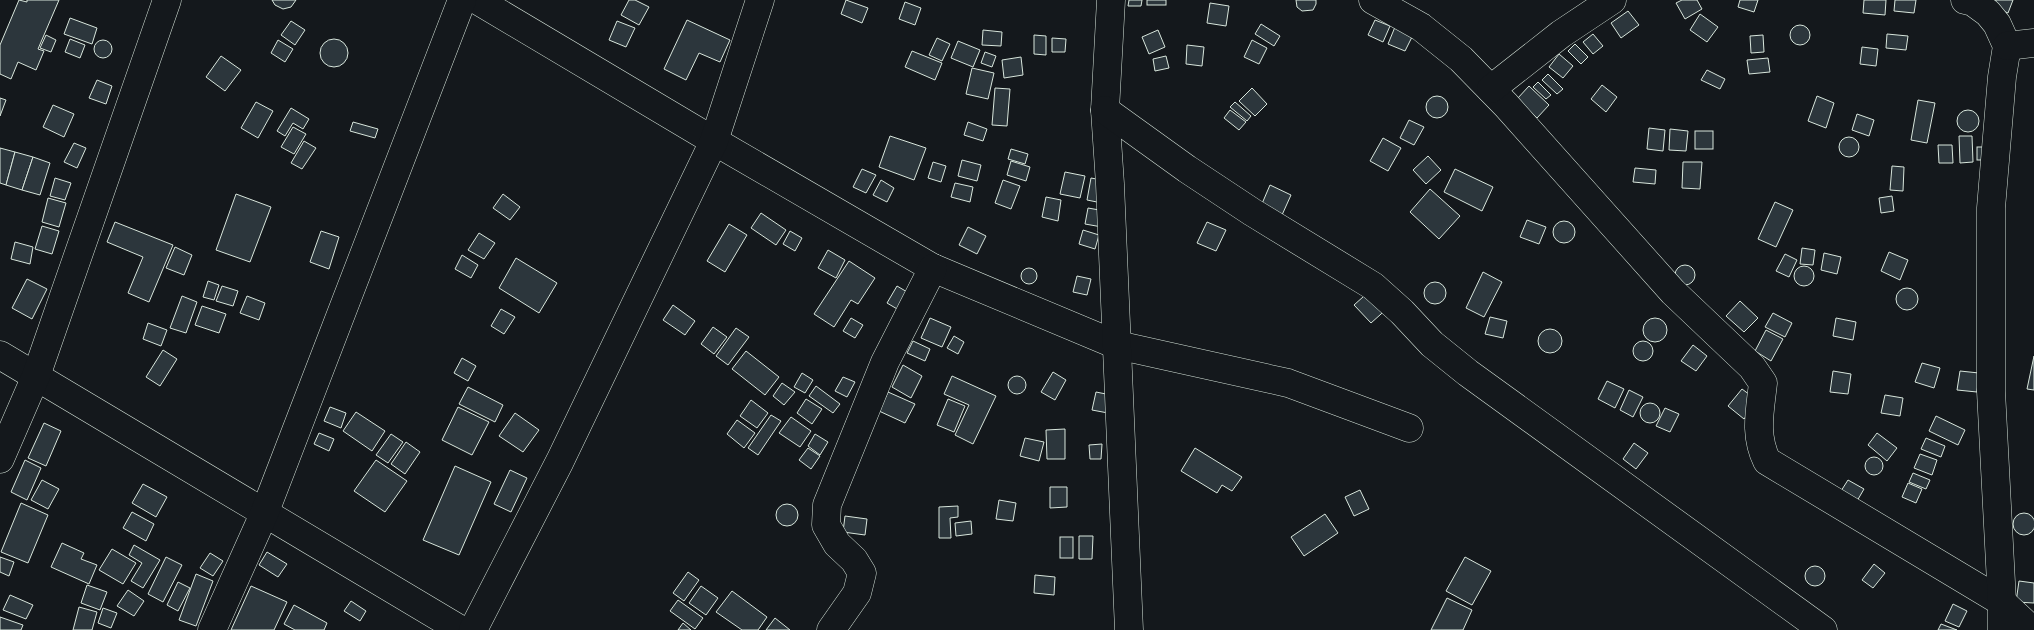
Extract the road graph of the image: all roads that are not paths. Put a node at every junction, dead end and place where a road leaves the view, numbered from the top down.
1 (167, 0) edge
2 (462, 0) edge
3 (477, 0) edge
4 (760, 0) edge
5 (1111, 0) edge
6 (1373, 0) edge
7 (1612, 0) edge
8 (1965, 0) edge
9 (2034, 42) edge
10 (2007, 46) junction
11 (1491, 90) junction
12 (1105, 110) junction
13 (714, 141) junction
14 (933, 268) junction
15 (1117, 345) junction
16 (0, 355) edge
17 (36, 376) junction
18 (1409, 428) dead end
19 (0, 459) edge
20 (264, 514) junction
21 (2002, 602) junction
22 (212, 630) edge
23 (461, 630) edge
24 (473, 630) edge
25 (831, 630) edge
26 (1129, 630) edge
27 (1823, 630) edge
28 (2002, 630) edge
29 (2032, 630) edge

1 - 17 street
2 - 20 street
3 - 13 street
4 - 13 street
5 - 12 street
6 - 11 street
7 - 11 street
8 - 10 street
9 - 10 street
10 - 21 street
11 - 21 street
12 - 15 street
12 - 27 street
13 - 14 street
13 - 24 street
14 - 15 street
14 - 25 street
15 - 18 street
15 - 26 street
16 - 17 street
17 - 19 street
17 - 20 street
20 - 22 street
20 - 23 street
21 - 28 street
21 - 29 street

